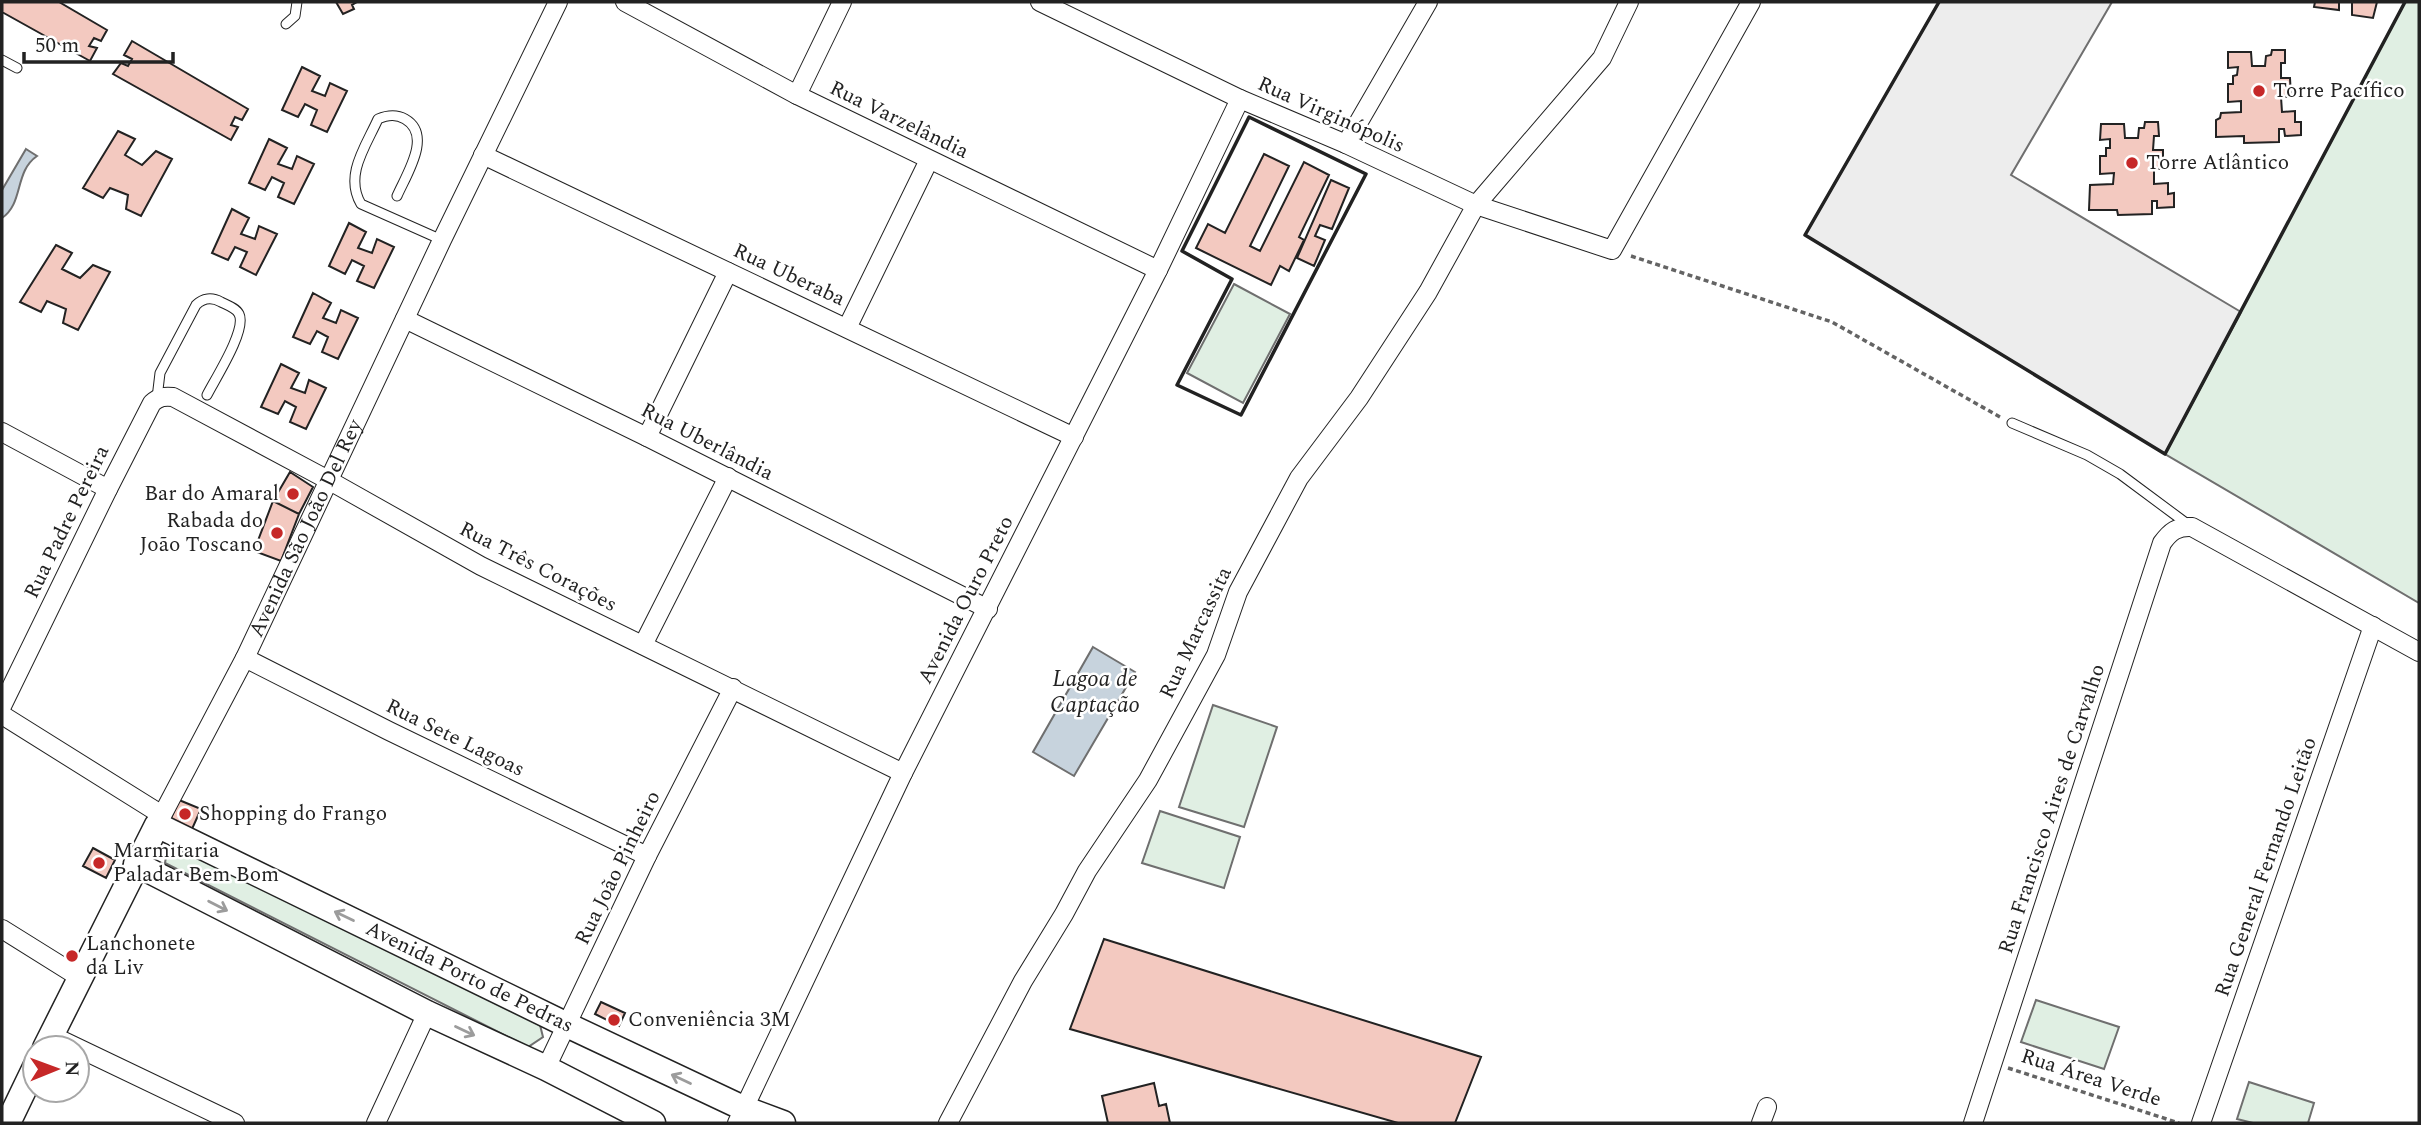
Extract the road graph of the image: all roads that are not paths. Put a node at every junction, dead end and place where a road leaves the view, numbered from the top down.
1 (297, 2) edge
2 (558, 2) edge
3 (625, 2) edge
4 (842, 2) edge
5 (1040, 2) edge
6 (1428, 2) edge
7 (1629, 2) edge
8 (1751, 2) edge
9 (286, 24) dead end
10 (2, 60) edge
11 (17, 68) dead end
12 (797, 94) junction
13 (1240, 99) junction
14 (1346, 145) junction
15 (483, 155) junction
16 (929, 160) junction
17 (397, 196) dead end
18 (1476, 205) junction
19 (442, 240) junction
20 (1158, 270) junction
21 (728, 272) junction
22 (405, 318) junction
23 (847, 328) junction
24 (207, 395) dead end
25 (158, 398) junction
26 (2012, 423) road end
27 (2, 432) edge
28 (647, 437) junction
29 (1074, 438) junction
30 (728, 477) junction
31 (330, 481) junction
32 (107, 489) junction
33 (2192, 527) junction
34 (988, 609) junction
35 (2373, 626) junction
36 (643, 645) junction
37 (2419, 653) edge
38 (245, 658) junction
39 (733, 688) junction
40 (2, 706) edge
41 (2, 715) edge
42 (903, 773) junction
43 (160, 820) junction
44 (647, 856) junction
45 (136, 864) junction
46 (2, 929) edge
47 (79, 977) junction
48 (427, 1013) junction
49 (567, 1026) junction
50 (52, 1034) edge
51 (91, 1061) edge
52 (546, 1068) junction
53 (21, 1096) edge
54 (740, 1116) edge
55 (8, 1123) edge
56 (235, 1123) edge
57 (376, 1123) edge
58 (653, 1123) edge
59 (783, 1123) edge
60 (947, 1123) edge
61 (1973, 1123) edge
62 (2201, 1123) edge

1 - 9 lane
2 - 15 street, Avenida São João Del Rey
3 - 12 street, Rua Varzelândia
4 - 12 street
5 - 13 street, Rua Virginópolis
6 - 14 street
7 - 18 street, Rua Marcassita
8 - 18 street, Rua Virginópolis
10 - 11 lane
12 - 16 street, Rua Varzelândia
13 - 14 street, Rua Virginópolis
13 - 20 street, Avenida Ouro Preto
14 - 18 street, Rua Virginópolis
15 - 19 street, Avenida São João Del Rey
15 - 21 street, Rua Uberaba
16 - 20 street, Rua Varzelândia
16 - 23 street
17 - 19 lane
18 - 60 street, Rua Marcassita
19 - 22 street, Avenida São João Del Rey
20 - 29 street, Avenida Ouro Preto
21 - 23 street, Rua Uberaba
21 - 28 street
22 - 28 street, Rua Uberlândia
22 - 31 street, Avenida São João Del Rey
23 - 29 street, Rua Uberaba
24 - 25 lane
25 - 31 street, Rua Três Corações
25 - 32 street, Rua Padre Pereira
26 - 33 lane
27 - 32 street
28 - 30 street, Rua Uberlândia
29 - 34 street, Avenida Ouro Preto
30 - 34 street, Rua Uberlândia
30 - 36 street
31 - 36 street, Rua Três Corações
31 - 38 street, Avenida São João Del Rey
32 - 40 street, Rua Padre Pereira
33 - 35 street
33 - 61 street, Rua Francisco Aires de Carvalho
34 - 42 street, Avenida Ouro Preto
35 - 37 street
35 - 62 street, Rua General Fernando Leitão
36 - 39 street, Rua Três Corações
38 - 43 street, Avenida São João Del Rey
38 - 44 street, Rua Sete Lagoas
39 - 42 street, Rua Três Corações
39 - 44 street, Rua João Pinheiro
41 - 43 street
42 - 54 street, Avenida Ouro Preto
43 - 45 main road, Avenida São João Del Rey
49 -> 43 main road, Avenida Porto de Pedras
44 - 49 street, Rua João Pinheiro
45 - 47 main road, Avenida São João Del Rey
45 -> 48 main road
46 - 47 street
47 - 50 main road, Avenida São João Del Rey
48 -> 52 main road
48 - 57 street
49 - 52 street, Rua João Pinheiro
54 -> 49 main road, Avenida Porto de Pedras
51 - 56 street
52 - 58 main road
53 - 55 main road
54 - 59 main road, Avenida Porto de Pedras

